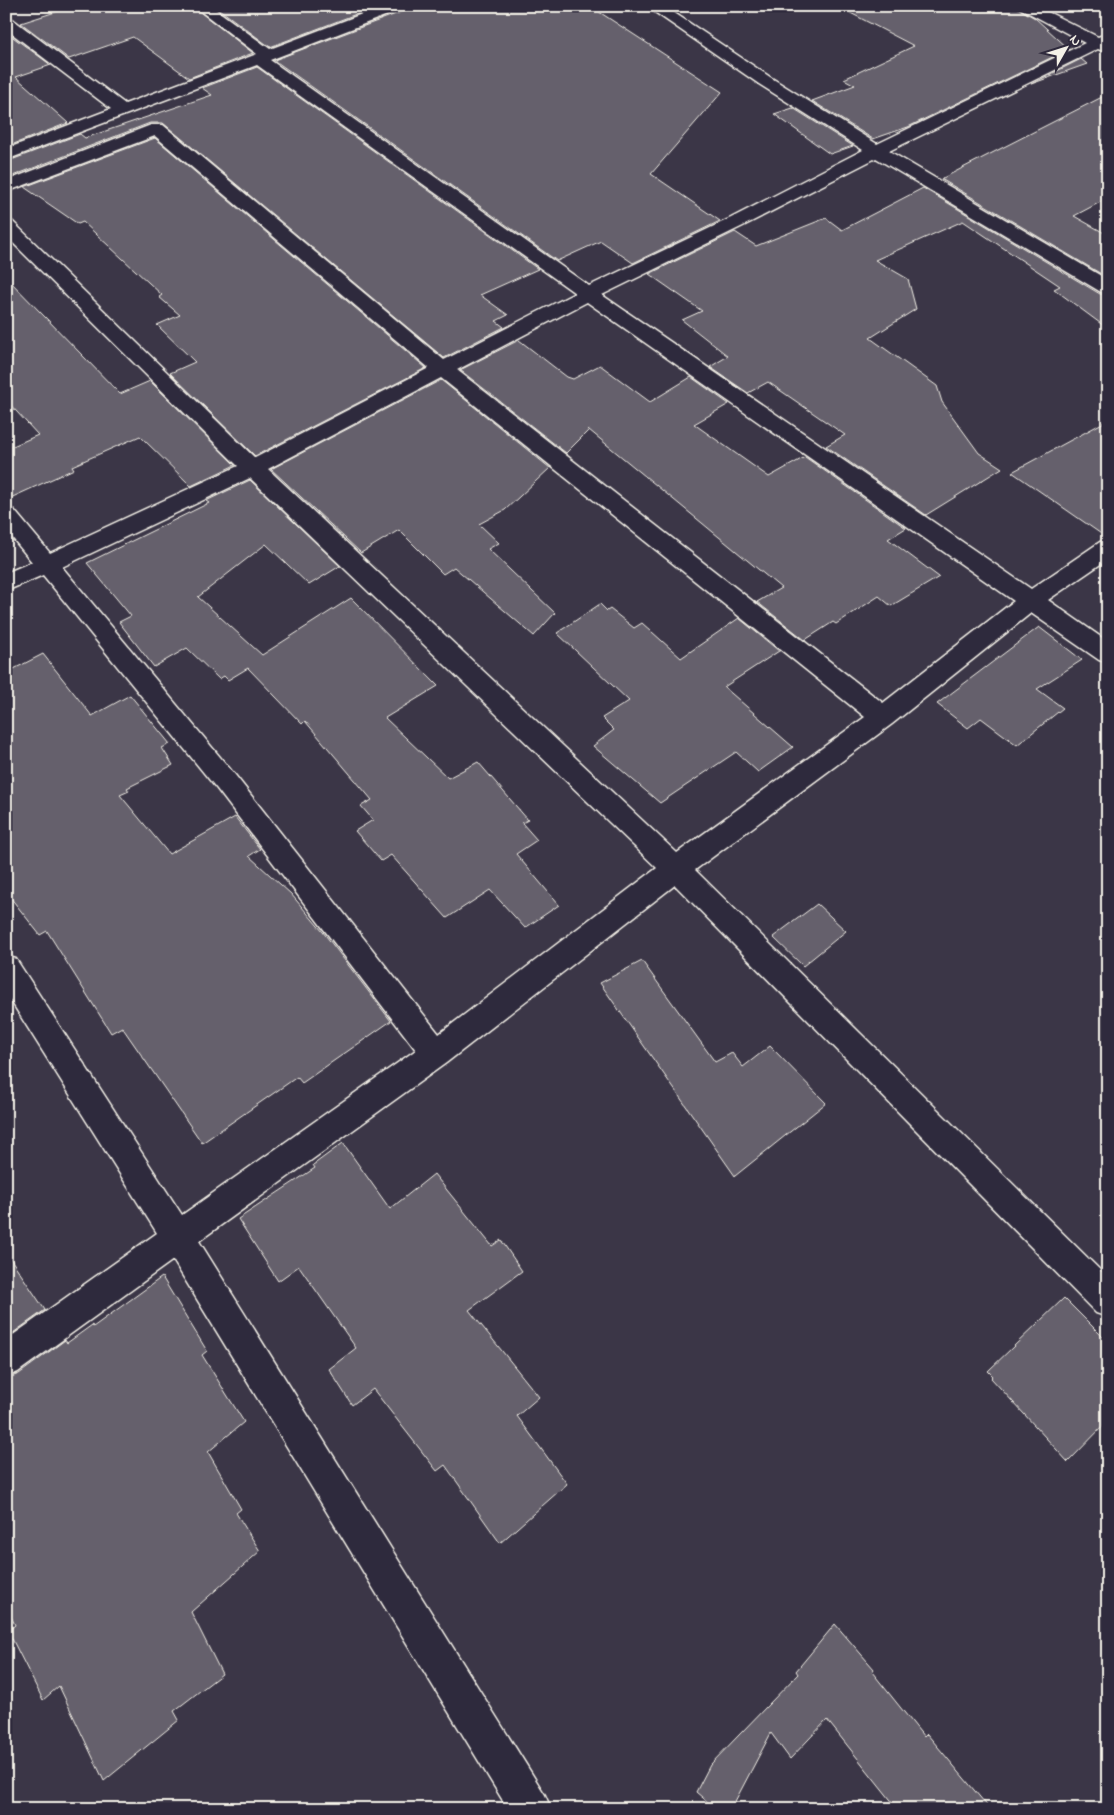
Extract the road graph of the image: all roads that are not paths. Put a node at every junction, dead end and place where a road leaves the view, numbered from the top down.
1 (200, 6) edge
2 (398, 6) edge
3 (653, 6) edge
4 (1023, 6) edge
5 (6, 21) edge
6 (1104, 43) edge
7 (263, 57) junction
8 (124, 111) junction
9 (876, 152) junction
10 (6, 155) edge
11 (6, 186) edge
12 (6, 225) edge
13 (1108, 288) edge
14 (588, 294) junction
15 (443, 369) junction
16 (253, 468) junction
17 (6, 515) edge
18 (1108, 548) edge
19 (44, 564) junction
20 (6, 583) edge
21 (1032, 600) junction
22 (1108, 654) edge
23 (883, 717) junction
24 (676, 869) junction
25 (6, 968) edge
26 (436, 1053) junction
27 (178, 1238) junction
28 (1108, 1301) edge
29 (6, 1360) edge
30 (531, 1809) edge

1 - 7 street
2 - 7 street
3 - 9 street
4 - 6 street
5 - 8 street
6 - 9 street
7 - 8 street
7 - 14 street
8 - 10 street
9 - 13 street
9 - 14 street
11 - 15 street
12 - 16 street
14 - 15 street
14 - 21 street
15 - 16 street
15 - 23 street
16 - 19 street
16 - 24 street
17 - 19 street
18 - 21 street
19 - 20 street
19 - 26 street
21 - 22 street
21 - 23 street
23 - 24 street
24 - 26 street
24 - 28 street
25 - 27 street
26 - 27 street
27 - 29 street
27 - 30 street

